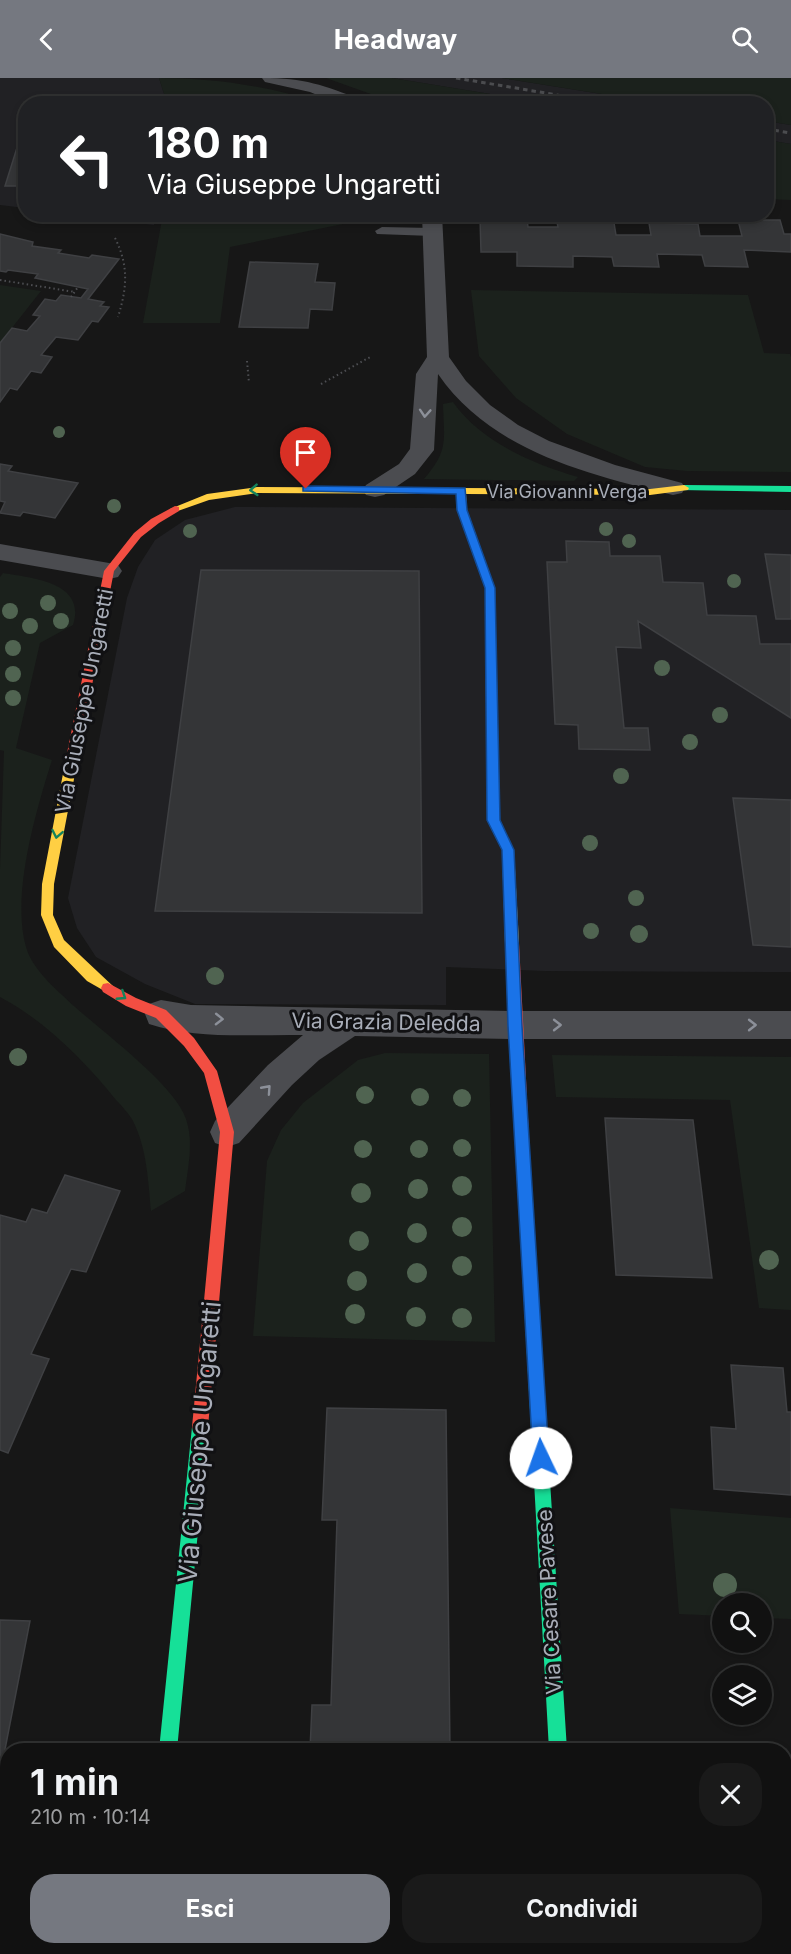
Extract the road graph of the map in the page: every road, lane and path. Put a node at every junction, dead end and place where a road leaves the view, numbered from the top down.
1 (271, 78) edge
2 (336, 96) edge
3 (432, 223) edge
4 (382, 231) dead end
5 (115, 238) dead end
6 (0, 280) edge
7 (78, 287) dead end
8 (75, 292) junction
9 (71, 297) dead end
10 (118, 317) dead end
11 (372, 356) dead end
12 (438, 357) junction
13 (247, 361) dead end
14 (249, 383) dead end
15 (321, 384) dead end
16 (674, 488) junction
17 (791, 489) edge
18 (375, 490) junction
19 (461, 490) junction
20 (0, 552) edge
21 (110, 571) junction
22 (161, 1014) junction
23 (351, 1021) junction
24 (791, 1025) edge
25 (515, 1026) junction
26 (227, 1132) junction
27 (169, 1743) edge
28 (558, 1743) edge

1 - 2 street
3 - 4 lane
3 - 12 street, Via Giovanni Verga
5 - 10 path
6 - 8 path
7 - 8 path
8 - 9 path
11 - 15 path
12 - 16 street, Via Giovanni Verga
12 -> 18 street, Via Giovanni Verga
13 - 14 path
16 - 17 street, Via Giovanni Verga
16 - 19 street, Via Giovanni Verga
18 - 19 street, Via Giuseppe Ungaretti
18 -> 21 street, Via Giuseppe Ungaretti
19 - 25 street, Via Cesare Pavese
20 - 21 street
21 -> 22 street, Via Giuseppe Ungaretti
22 -> 23 street, Via Grazia Deledda
22 - 26 street, Via Giuseppe Ungaretti
23 - 25 street, Via Grazia Deledda
26 -> 23 street
25 -> 24 street, Via Grazia Deledda
25 - 28 street, Via Cesare Pavese
26 - 27 street, Via Giuseppe Ungaretti

